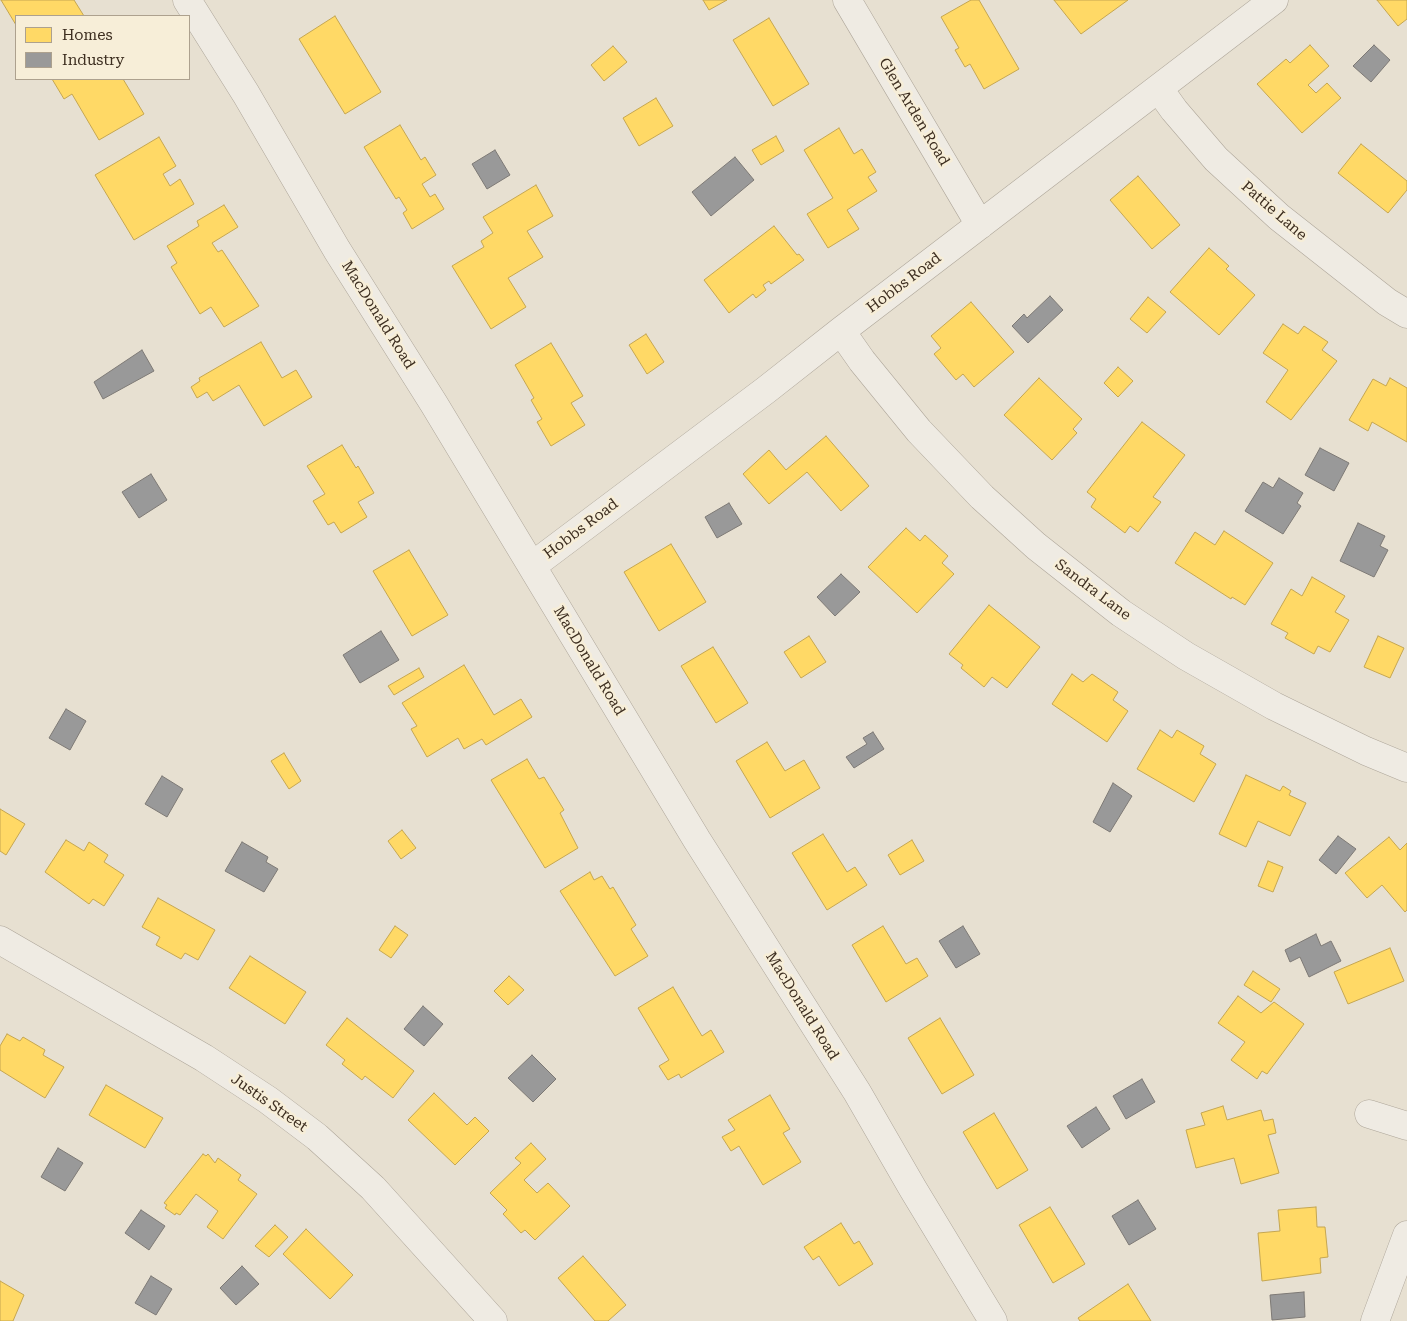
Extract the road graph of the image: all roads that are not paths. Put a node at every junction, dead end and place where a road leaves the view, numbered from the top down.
1 (187, 0) edge
2 (847, 0) edge
3 (1274, 0) edge
4 (1159, 89) junction
5 (980, 225) junction
6 (1407, 314) edge
7 (841, 331) junction
8 (532, 566) junction
9 (1407, 768) edge
10 (0, 940) edge
11 (1369, 1114) dead end
12 (1407, 1126) edge
13 (1407, 1235) edge
14 (493, 1321) edge
15 (993, 1321) edge
16 (1375, 1321) edge

1 - 8 street, MacDonald Road
2 - 5 street, Glen Arden Road
3 - 4 street, Hobbs Road
4 - 5 street, Hobbs Road
4 - 6 street, Pattie Lane
5 - 7 street, Hobbs Road
7 - 8 street, Hobbs Road
7 - 9 street, Sandra Lane
8 - 15 street, MacDonald Road
10 - 14 street, Justis Street
11 - 12 street
13 - 16 street

